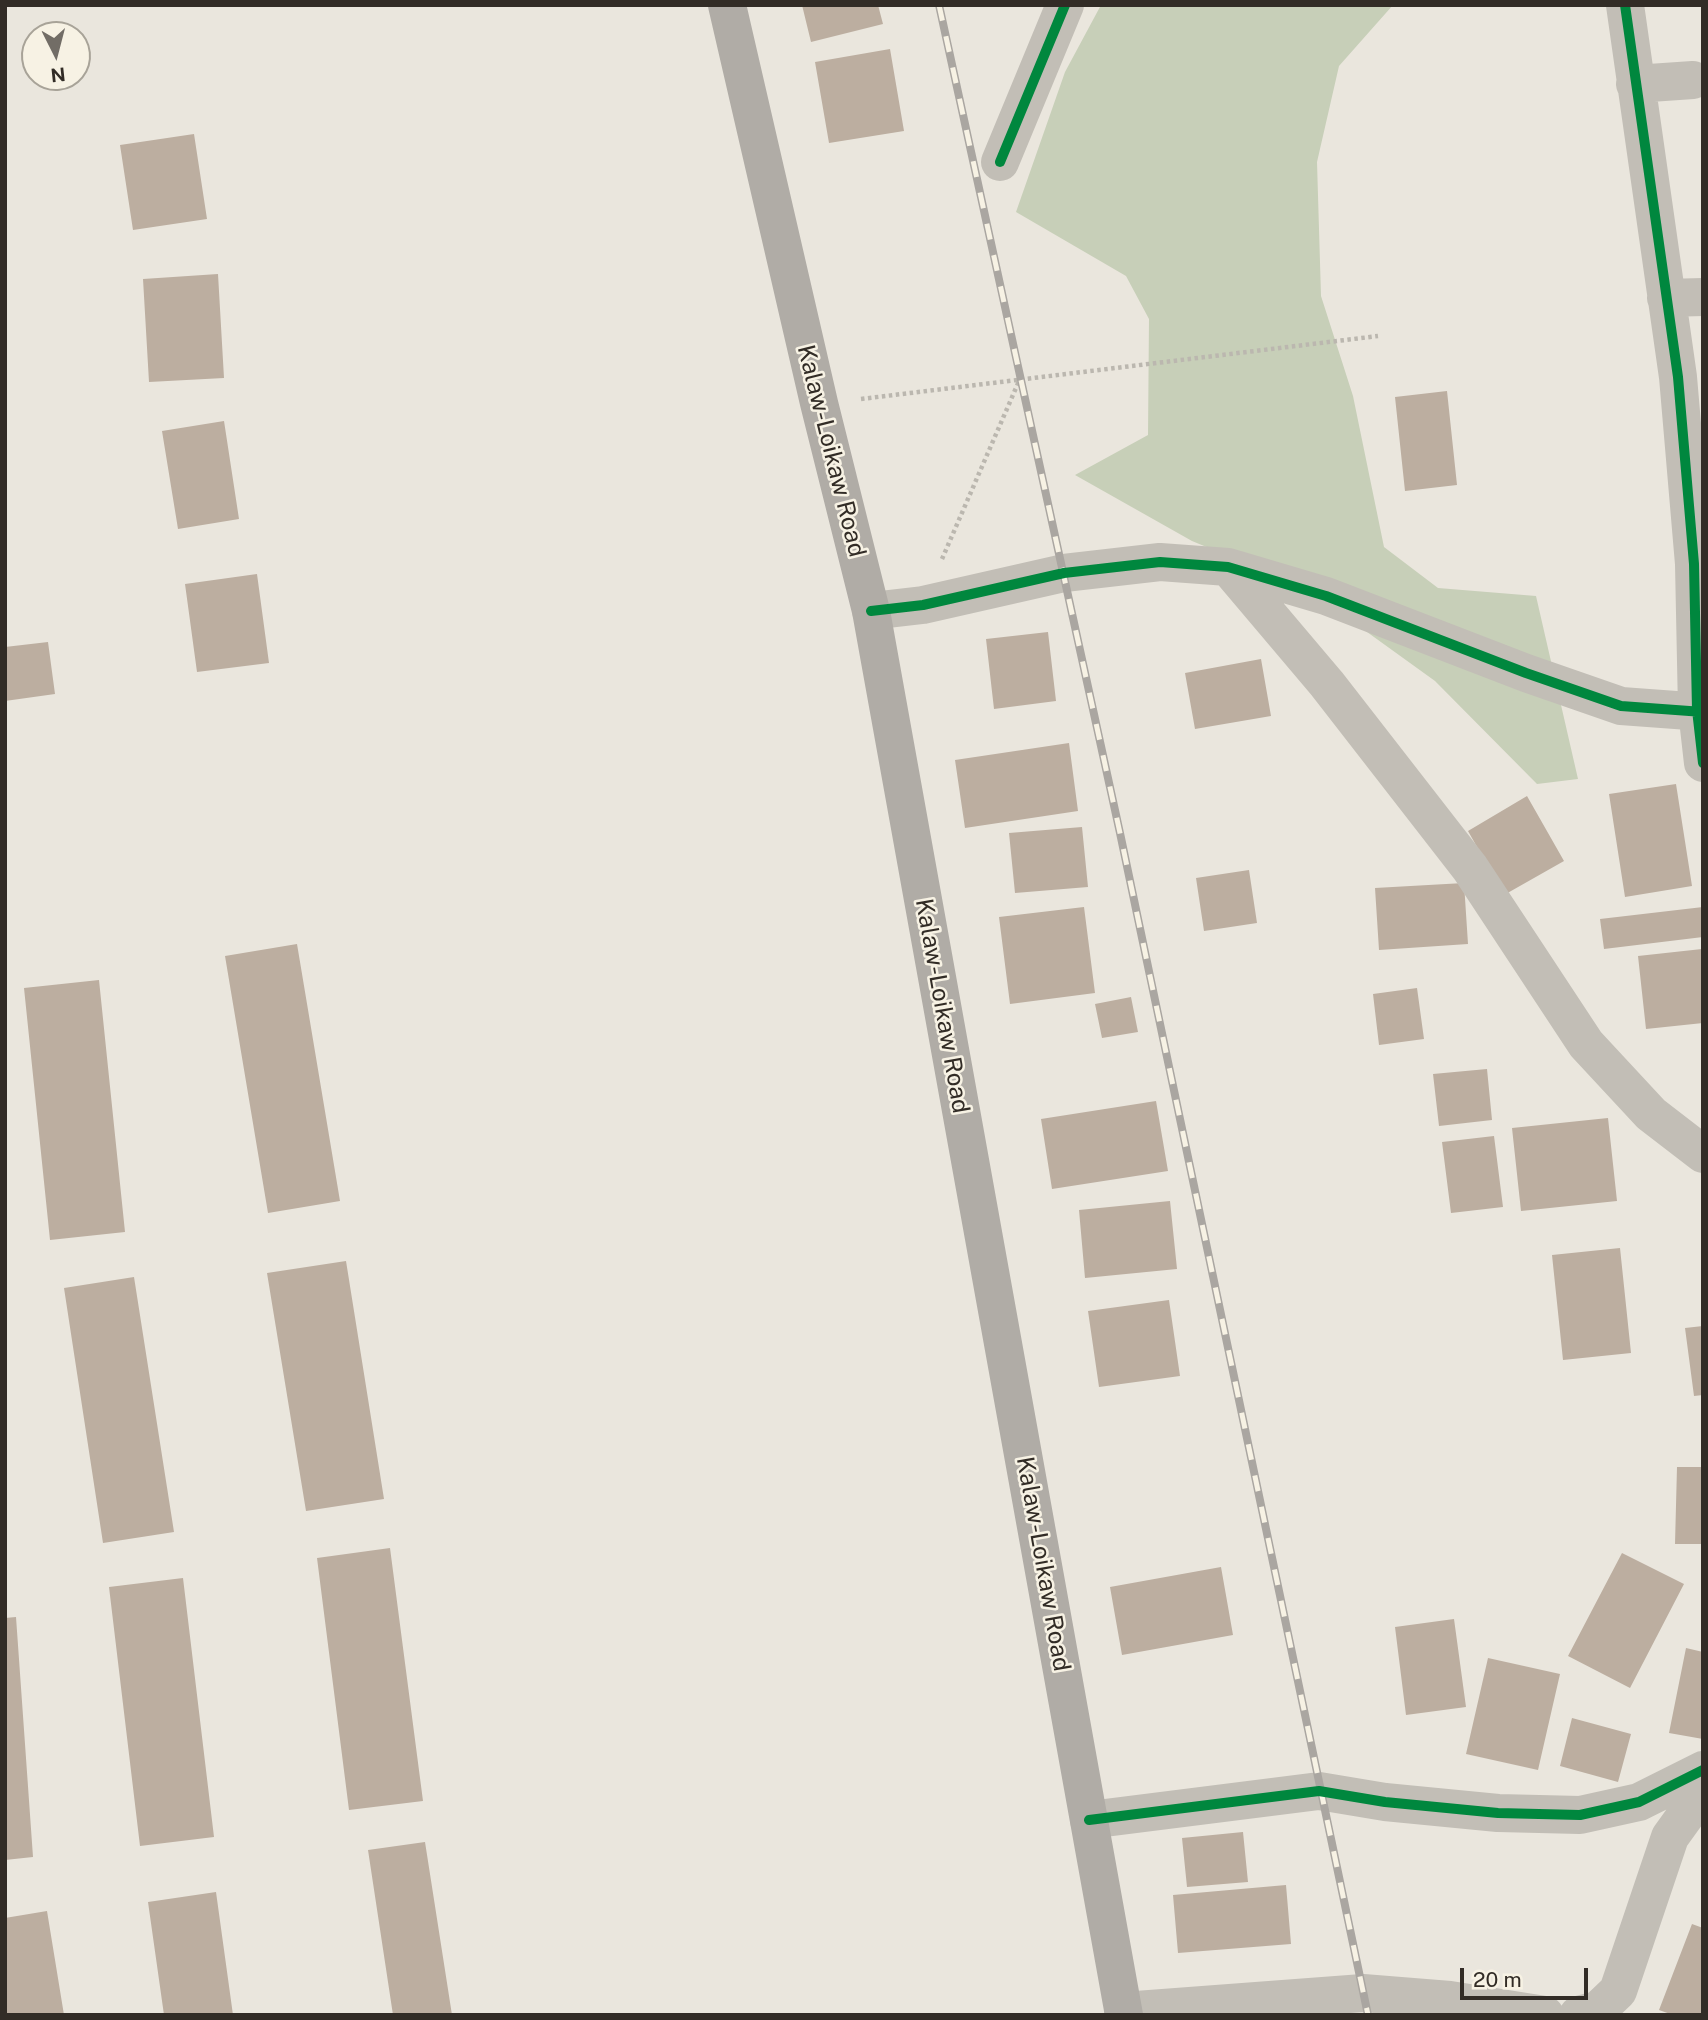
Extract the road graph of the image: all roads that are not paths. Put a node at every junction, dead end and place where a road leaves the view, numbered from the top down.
1 (727, 5) edge
2 (1065, 5) edge
3 (1625, 5) edge
4 (1693, 80) dead end
5 (1636, 84) junction
6 (1000, 163) dead end
7 (1684, 298) edge
8 (1228, 567) junction
9 (871, 611) junction
10 (1700, 711) edge
11 (1703, 763) edge
12 (1703, 1154) edge
13 (1703, 1770) edge
14 (1703, 1791) edge
15 (1089, 1820) junction
16 (1123, 2013) edge
17 (1545, 2015) edge
18 (1578, 2015) edge

1 - 9 main road, Kalaw-Loikaw Road
2 - 6 street
3 - 5 street
4 - 5 street
5 - 7 street
7 - 10 street
8 - 9 street
8 - 10 street
8 - 12 street
9 - 15 main road, Kalaw-Loikaw Road
10 - 11 street
13 - 15 street
14 - 18 street
15 - 16 main road, Kalaw-Loikaw Road
16 - 17 street

